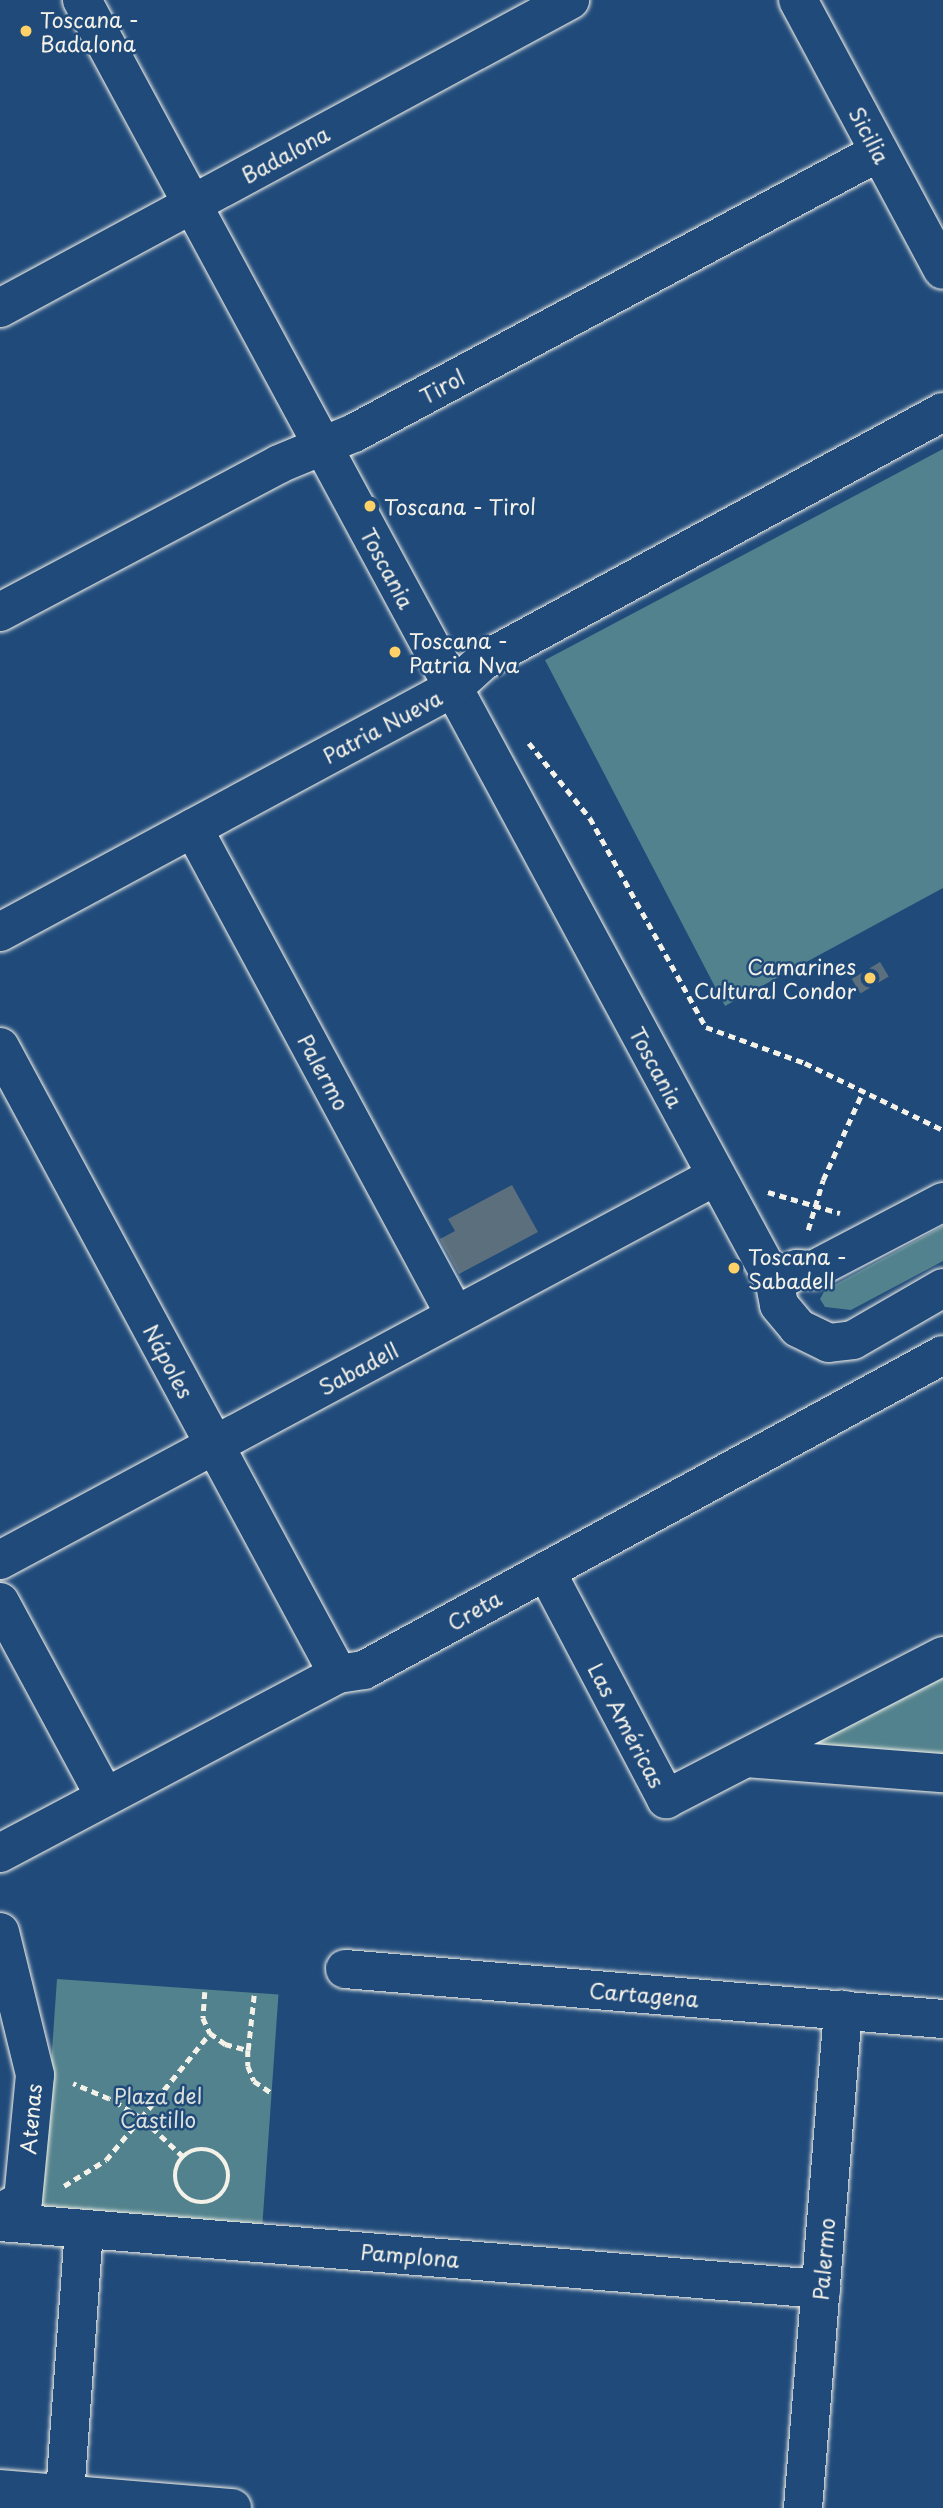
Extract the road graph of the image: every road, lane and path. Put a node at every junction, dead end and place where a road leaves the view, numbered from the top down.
1 (82, 0) edge
2 (570, 0) edge
3 (798, 0) edge
4 (879, 152) junction
5 (192, 204) junction
6 (943, 270) edge
7 (0, 307) edge
8 (943, 412) edge
9 (322, 446) junction
10 (0, 612) edge
11 (453, 688) junction
12 (523, 735) dead end
13 (193, 828) junction
14 (0, 932) edge
15 (0, 1047) edge
16 (863, 1091) junction
17 (943, 1130) edge
18 (716, 1176) junction
19 (943, 1202) edge
20 (816, 1206) junction
21 (891, 1229) junction
22 (786, 1276) junction
23 (943, 1288) edge
24 (455, 1315) junction
25 (943, 1355) edge
26 (214, 1445) junction
27 (0, 1560) edge
28 (546, 1571) junction
29 (0, 1602) edge
30 (943, 1656) edge
31 (338, 1674) junction
32 (746, 1758) junction
33 (943, 1773) edge
34 (105, 1797) junction
35 (0, 1853) edge
36 (0, 1932) edge
37 (345, 1969) dead end
38 (205, 1992) dead end
39 (254, 1995) dead end
40 (843, 2010) junction
41 (943, 2019) edge
42 (210, 2033) junction
43 (248, 2050) junction
44 (35, 2075) junction
45 (273, 2094) dead end
46 (141, 2118) junction
47 (183, 2157) junction
48 (8, 2212) edge
49 (84, 2229) junction
50 (821, 2289) junction
51 (0, 2489) edge
52 (64, 2501) edge
53 (232, 2508) edge
54 (803, 2508) edge

1 - 5 street, Toscania
2 - 5 street, Badalona
3 - 4 street, Sicilia
4 - 6 street, Sicilia
4 - 9 street, Tirol
5 - 7 street, Badalona
5 - 9 street, Toscania
8 - 11 street, Patria Nueva
9 - 10 street, Tirol
9 - 11 street, Toscania
11 - 13 street, Patria Nueva
11 - 18 street, Toscania
12 - 16 path
13 - 14 street, Patria Nueva
13 - 24 street, Palermo
15 - 26 street, Nápoles
16 - 17 path
16 - 20 path
18 - 20 path
18 - 22 street, Toscania
18 - 24 street, Sabadell
19 - 21 street
20 - 21 path
20 - 22 path
21 - 22 street
22 - 23 street, Toscania
24 - 26 street, Sabadell
25 - 28 street, Creta
26 - 27 street, Sabadell
26 - 31 street, Nápoles
28 - 31 street, Creta
28 - 32 street, Las Américas
29 - 34 street
30 - 32 street, Las Américas
31 - 34 street, Creta
32 - 33 street
34 - 35 street, Creta
36 - 44 street, Atenas
37 - 40 street, Cartagena
38 - 42 path
39 - 43 path
40 - 41 street, Cartagena
40 - 50 street, Palermo
42 - 43 path
42 - 46 path
43 - 45 path
44 - 46 path
44 - 48 street, Atenas
46 - 47 path
46 - 48 path
47 - 47 path
48 - 49 street, Pamplona
49 - 50 street, Pamplona
49 - 52 street
50 - 54 street, Palermo
51 - 52 street
52 - 53 street

